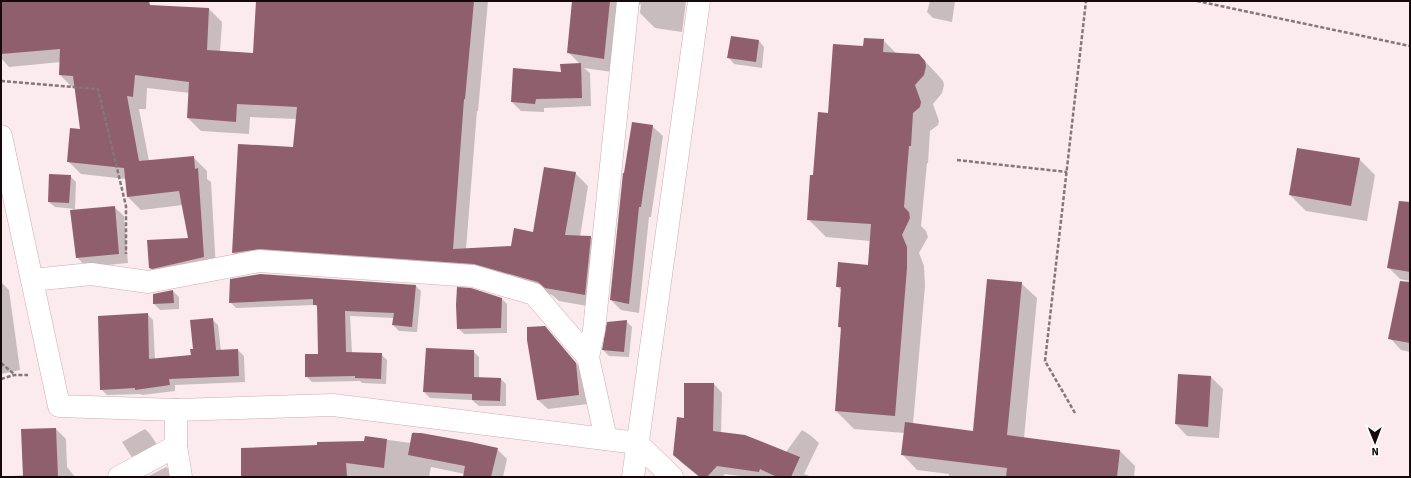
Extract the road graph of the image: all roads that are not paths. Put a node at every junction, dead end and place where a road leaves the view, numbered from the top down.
1 (628, 1) edge
2 (699, 1) edge
3 (1, 136) edge
4 (32, 280) junction
5 (588, 357) junction
6 (176, 410) junction
7 (606, 439) junction
8 (637, 443) junction
9 (176, 446) junction
10 (119, 477) edge
11 (181, 477) edge
12 (633, 477) edge
13 (672, 477) edge

1 - 5 street
2 - 8 street
3 - 4 street
4 - 5 street
4 - 6 street
5 - 7 street
6 - 7 street
6 - 9 street
7 - 8 street
8 - 12 street
8 - 13 street
9 - 10 street
9 - 11 street

